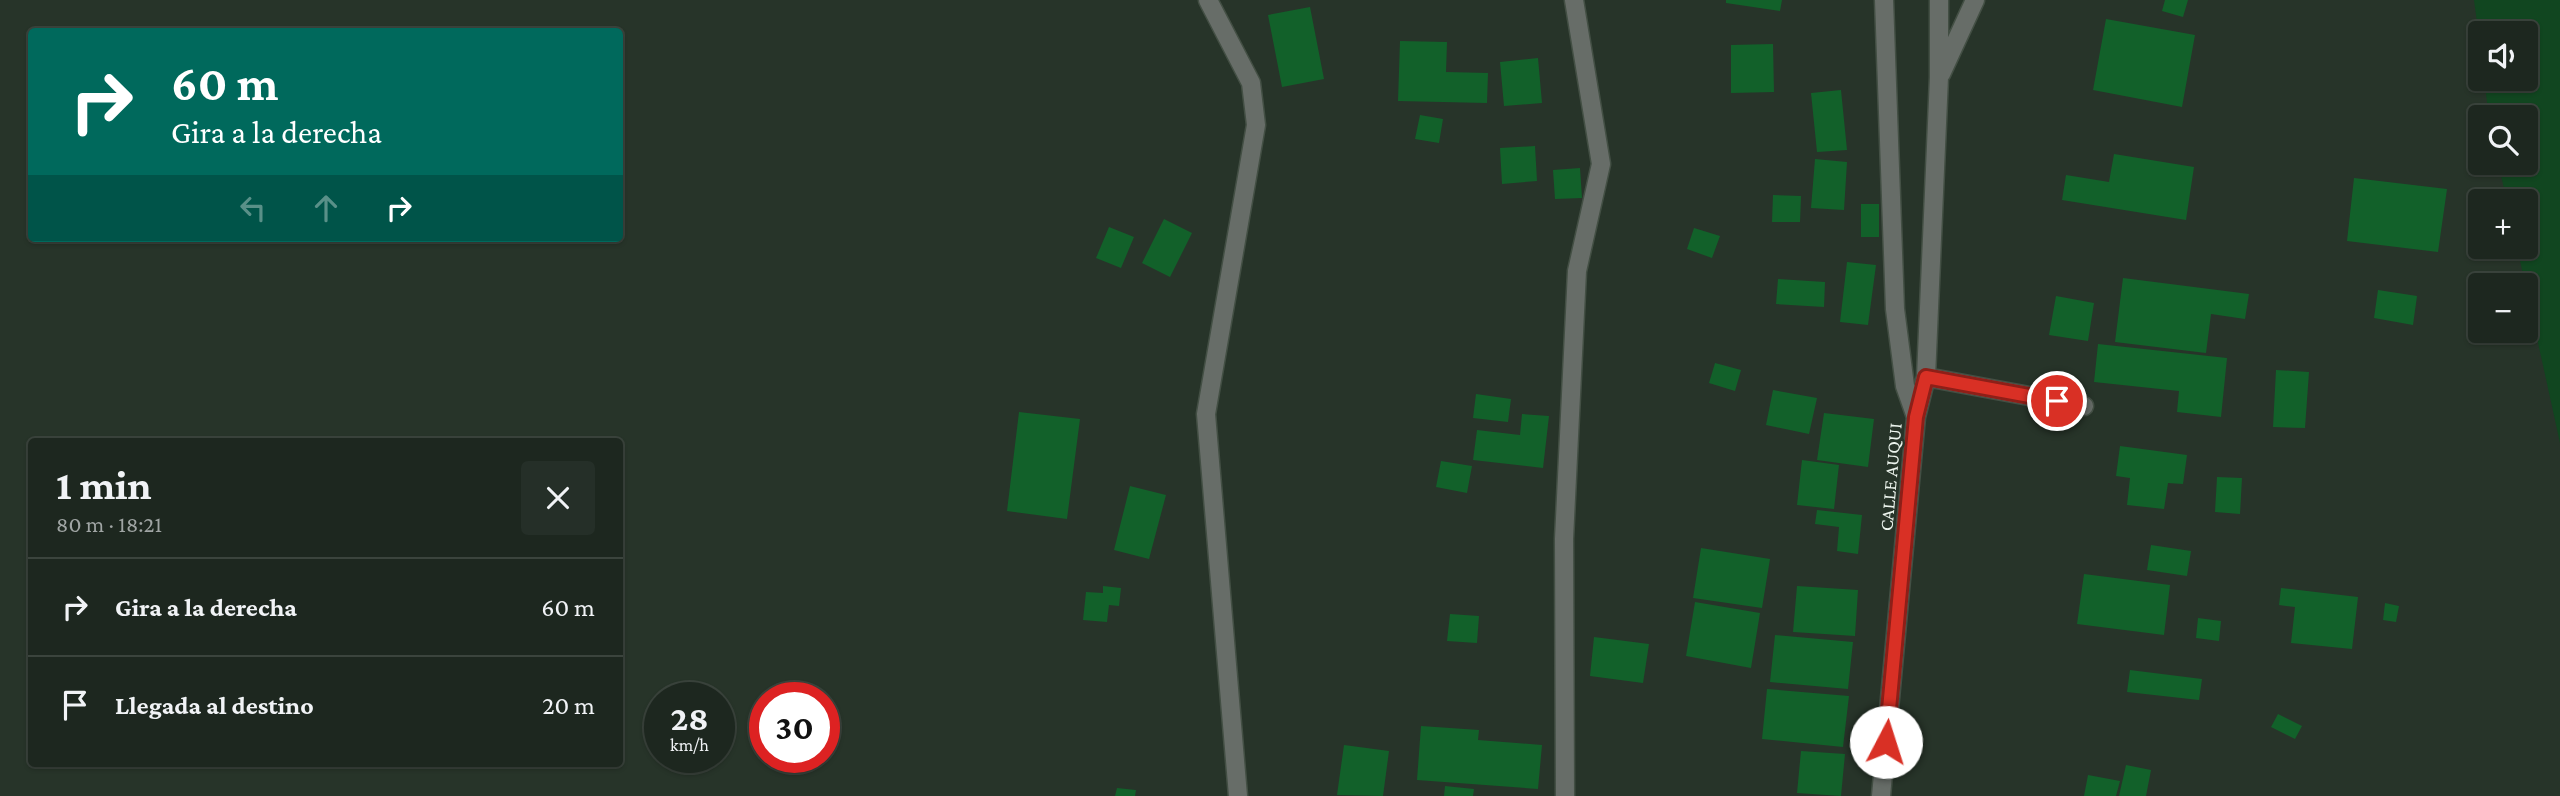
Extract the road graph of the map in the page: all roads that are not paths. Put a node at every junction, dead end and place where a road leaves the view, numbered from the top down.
1 (1208, 0) edge
2 (1574, 0) edge
3 (1884, 0) edge
4 (1939, 0) edge
5 (1975, 0) edge
6 (1939, 77) junction
7 (1926, 377) junction
8 (2084, 406) dead end
9 (1916, 417) junction
10 (1238, 796) edge
11 (1565, 796) edge
12 (1881, 796) edge

1 - 10 street
2 - 11 street
3 - 9 street
4 - 6 street, CALLE AUQUI
5 - 6 street, CALLE AUQUI
6 - 7 street, CALLE AUQUI
7 - 8 street
7 - 9 street, CALLE AUQUI
9 - 12 street, CALLE AUQUI

